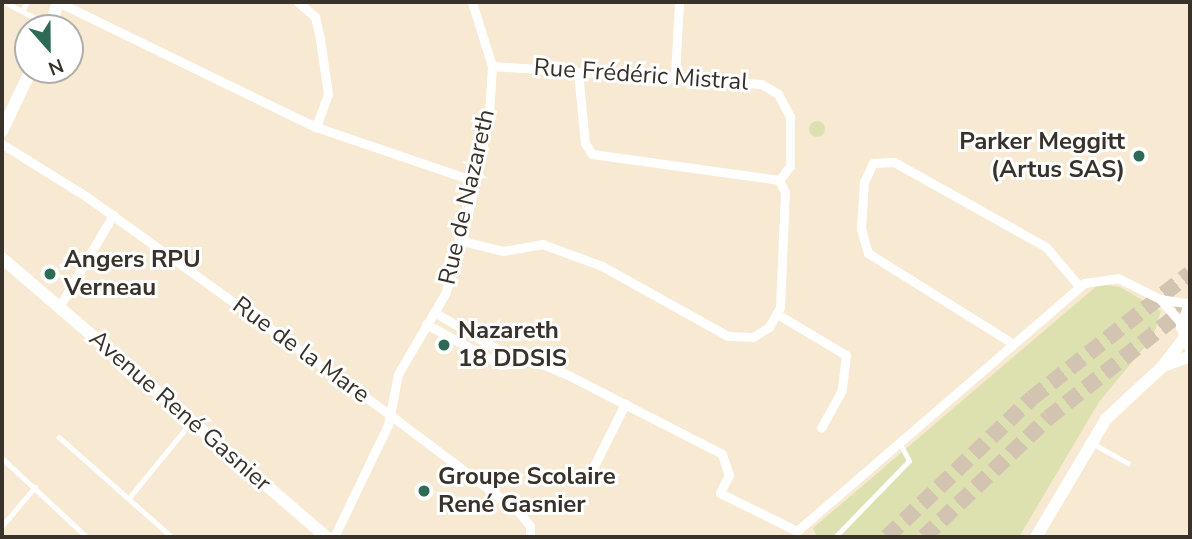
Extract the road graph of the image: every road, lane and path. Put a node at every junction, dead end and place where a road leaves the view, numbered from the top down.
1 (5, 2) edge
2 (27, 2) edge
3 (58, 2) edge
4 (298, 2) edge
5 (472, 2) edge
6 (680, 2) edge
7 (22, 11) junction
8 (27, 14) edge
9 (492, 66) junction
10 (578, 72) junction
11 (675, 76) junction
12 (22, 84) edge
13 (6, 111) edge
14 (316, 127) junction
15 (2, 131) edge
16 (2, 144) edge
17 (779, 180) junction
18 (475, 181) junction
19 (113, 215) junction
20 (462, 241) junction
21 (2, 258) edge
22 (1079, 286) junction
23 (1160, 299) junction
24 (1190, 304) edge
25 (60, 307) junction
26 (434, 312) junction
27 (777, 314) junction
28 (426, 324) junction
29 (1182, 324) junction
30 (1187, 342) edge
31 (1012, 343) junction
32 (1190, 356) edge
33 (517, 361) junction
34 (1163, 366) junction
35 (625, 404) junction
36 (391, 416) junction
37 (191, 421) junction
38 (821, 428) dead end
39 (59, 437) dead end
40 (1092, 443) junction
41 (900, 444) junction
42 (2, 458) edge
43 (1128, 463) dead end
44 (593, 468) dead end
45 (35, 487) junction
46 (129, 498) junction
47 (2, 526) edge
48 (88, 537) edge
49 (172, 537) edge
50 (326, 537) edge
51 (334, 537) edge
52 (530, 537) edge
53 (835, 537) edge
54 (1036, 537) edge

1 - 7 lane
2 - 7 lane
3 - 14 street
4 - 14 street
5 - 9 street, Rue de Nazareth
6 - 11 street
7 - 8 lane
9 - 10 street, Rue Frédéric Mistral
9 - 18 street, Rue de Nazareth
10 - 11 street, Rue Frédéric Mistral
10 - 17 street
11 - 17 street, Rue Frédéric Mistral
12 - 13 main road
13 - 15 main road
14 - 18 street
16 - 19 street, Rue de la Mare
17 - 27 street
18 - 20 street, Rue de Nazareth
19 - 25 street
19 - 36 street, Rue de la Mare
20 - 26 street, Rue de Nazareth
20 - 27 street
21 - 25 main road, Avenue René Gasnier
22 - 23 street
22 - 31 street
22 - 31 street
23 - 24 street
23 - 29 street
24 - 29 main road
25 - 37 main road, Avenue René Gasnier
26 - 28 street, Rue de Nazareth
26 - 33 street
27 - 38 street
28 - 33 street
28 - 36 street, Rue de Nazareth
29 - 30 main road
30 - 34 main road
31 - 41 street
32 - 34 main road
33 - 35 street
34 - 40 main road
35 - 41 street
35 - 44 street
36 - 51 street, Rue de Nazareth
36 - 52 street, Rue de la Mare
37 - 46 lane
37 - 50 main road, Avenue René Gasnier
39 - 46 lane
40 - 43 lane
40 - 54 main road
41 - 53 lane
42 - 45 lane
45 - 47 lane
45 - 48 lane
46 - 49 lane

